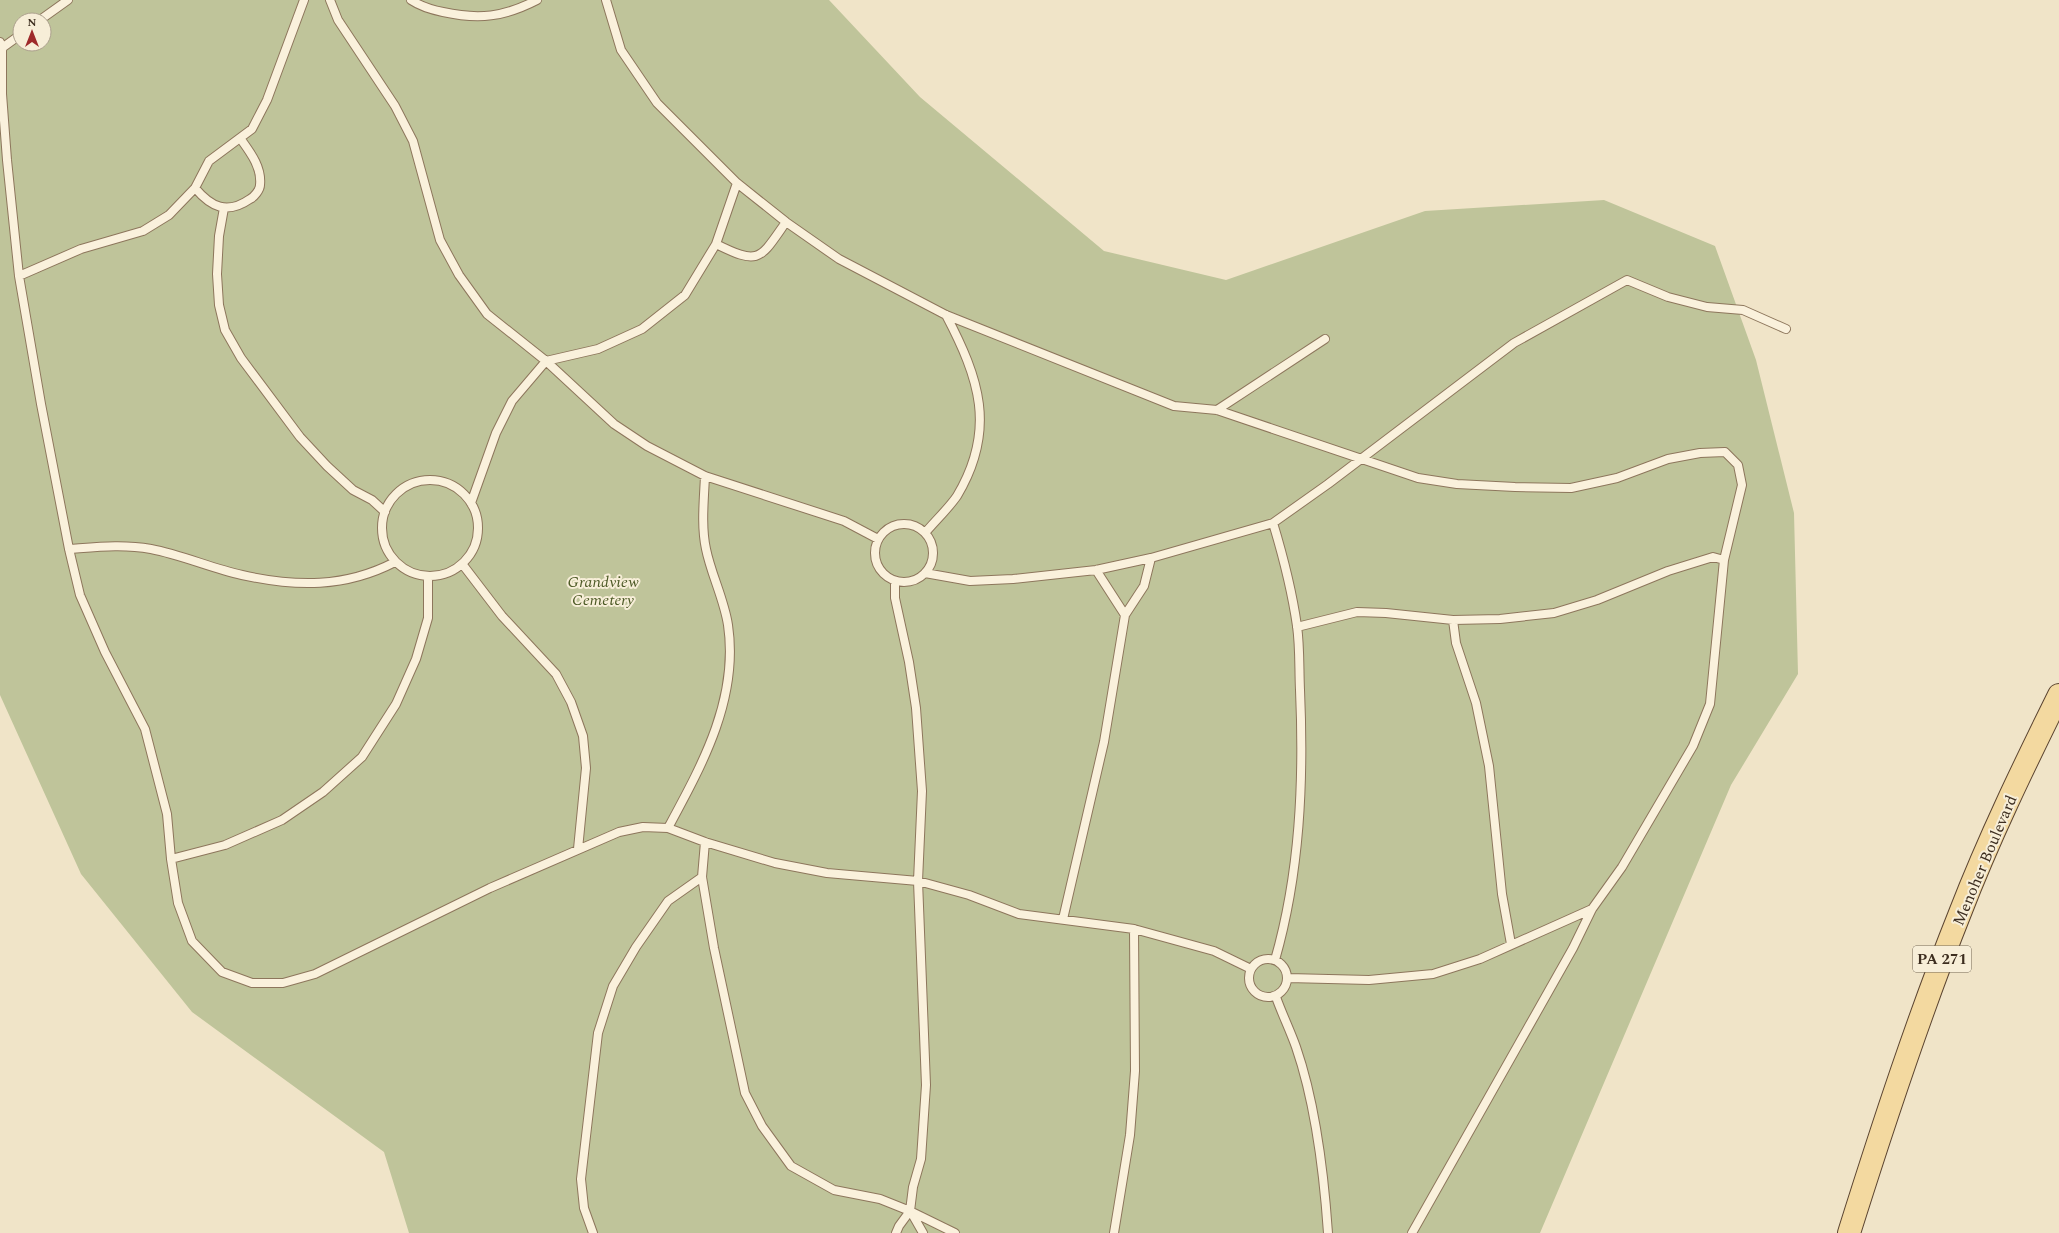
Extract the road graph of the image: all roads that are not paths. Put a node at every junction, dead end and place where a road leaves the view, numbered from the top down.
1 (68, 0) edge
2 (304, 0) edge
3 (330, 0) edge
4 (411, 0) edge
5 (536, 0) edge
6 (606, 0) edge
7 (51, 12) edge
8 (12, 39) edge
9 (1, 45) edge
10 (240, 138) junction
11 (737, 183) junction
12 (195, 188) junction
13 (224, 208) junction
14 (786, 222) junction
15 (716, 244) junction
16 (20, 276) junction
17 (946, 315) junction
18 (1786, 328) dead end
19 (1324, 339) dead end
20 (546, 361) junction
21 (1217, 410) junction
22 (1360, 460) junction
23 (705, 476) junction
24 (471, 503) junction
25 (385, 512) junction
26 (1273, 523) junction
27 (925, 533) junction
28 (878, 539) junction
29 (69, 548) junction
30 (1151, 558) junction
31 (1724, 560) junction
32 (395, 562) junction
33 (463, 565) junction
34 (1096, 570) junction
35 (925, 573) junction
36 (428, 576) junction
37 (895, 581) junction
38 (1125, 615) junction
39 (1453, 620) junction
40 (1297, 627) junction
41 (2059, 695) edge
42 (668, 828) junction
43 (705, 842) junction
44 (578, 849) junction
45 (171, 858) junction
46 (702, 877) junction
47 (918, 880) junction
48 (1592, 908) junction
49 (1063, 919) junction
50 (1134, 929) junction
51 (1511, 944) junction
52 (1275, 960) junction
53 (1251, 969) junction
54 (1288, 978) junction
55 (1276, 997) junction
56 (910, 1211) junction
57 (593, 1233) edge
58 (896, 1233) edge
59 (923, 1233) edge
60 (955, 1233) edge
61 (1114, 1233) edge
62 (1328, 1233) edge
63 (1412, 1233) edge
64 (1849, 1233) edge

1 - 7 lane
2 - 10 lane
3 - 20 lane
4 - 5 lane
6 - 11 lane
8 - 9 lane
9 - 16 lane
10 - 12 lane
10 - 13 lane
11 - 14 lane
11 - 15 lane
12 - 13 lane
12 - 16 lane
13 - 25 lane
14 - 15 lane
14 - 17 lane
15 - 20 lane
16 - 29 lane
17 - 21 lane
17 - 27 lane
18 - 22 lane
19 - 21 lane
20 - 23 lane
20 - 24 lane
21 - 22 lane
22 - 26 lane
22 - 31 lane
23 - 28 lane
23 - 42 lane
24 - 25 lane
24 - 33 lane
25 - 32 lane
26 - 30 lane
26 - 40 lane
27 - 28 lane
27 - 35 lane
28 - 37 lane
29 - 32 lane
29 - 45 lane
30 - 34 lane
30 - 38 lane
31 - 39 lane
31 - 48 lane
32 - 36 lane
33 - 36 lane
33 - 44 lane
34 - 35 lane
34 - 38 lane
35 - 37 lane
36 - 45 lane
37 - 47 lane
38 - 49 lane
39 - 40 lane
39 - 51 lane
40 - 52 lane
41 - 64 main road, Menoher Boulevard / PA 271
42 - 43 lane
42 - 44 lane
43 - 46 lane
43 - 47 lane
44 - 45 lane
46 - 56 lane
46 - 57 lane
47 - 49 lane
47 - 56 lane
48 - 51 lane
48 - 63 lane
49 - 50 lane
50 - 53 lane
50 - 61 lane
51 - 54 lane
52 - 53 lane
52 - 54 lane
53 - 55 lane
54 - 55 lane
55 - 62 lane
56 - 58 lane
56 - 59 lane
56 - 60 lane

